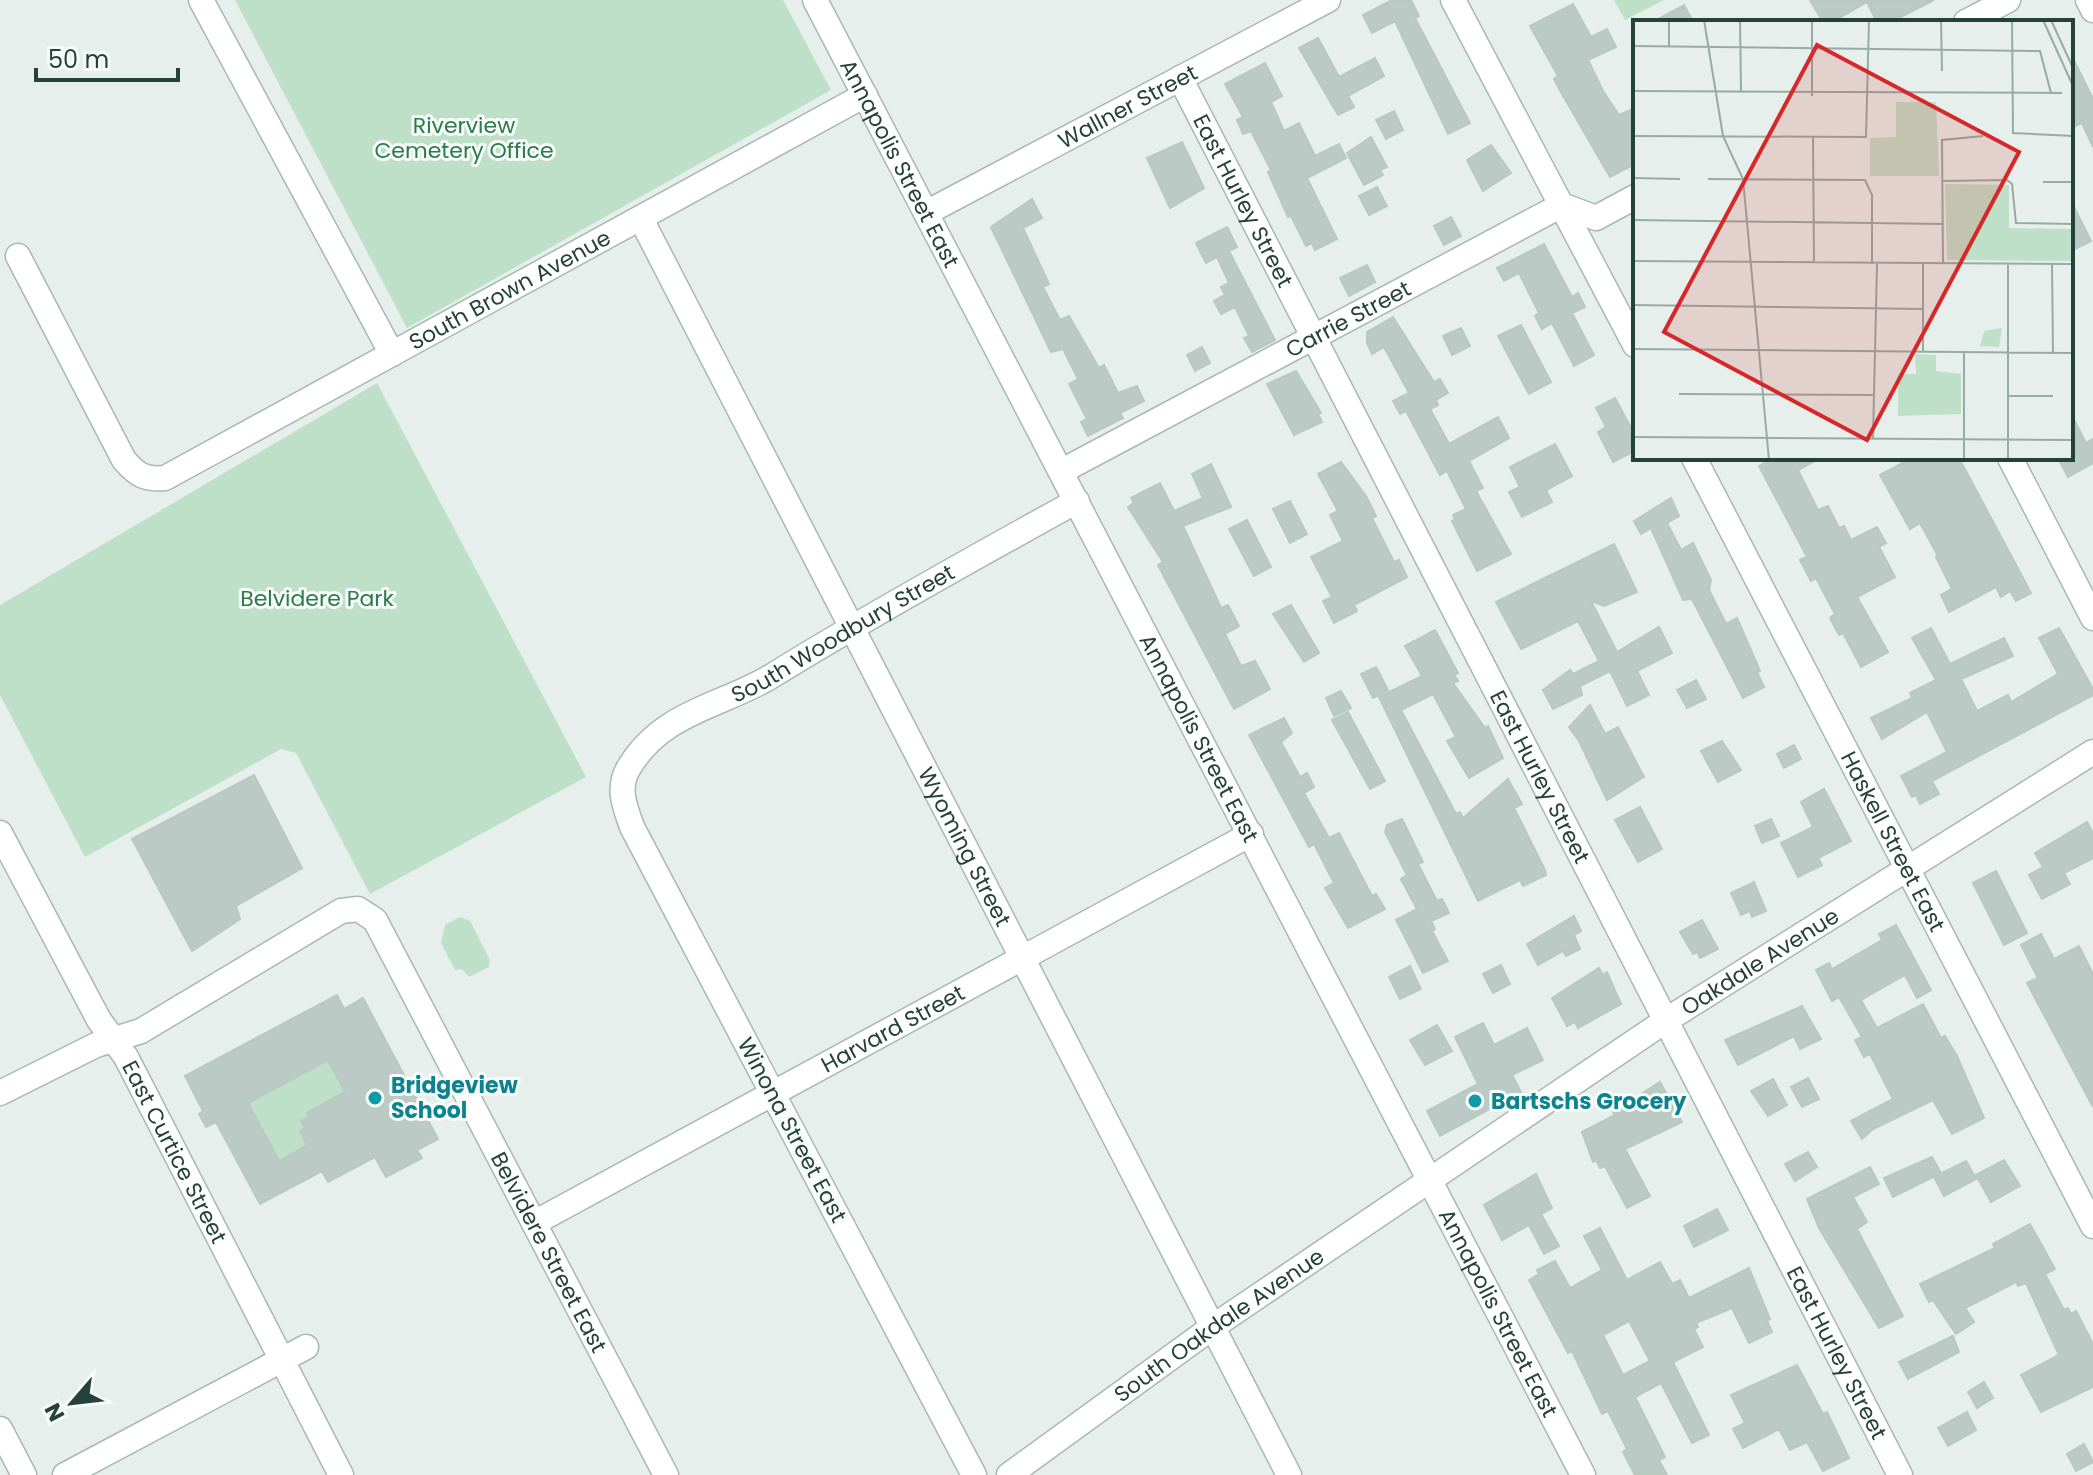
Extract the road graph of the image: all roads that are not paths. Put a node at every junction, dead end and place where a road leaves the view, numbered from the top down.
1 (201, 0) edge
2 (815, 0) edge
3 (1328, 0) edge
4 (1453, 0) edge
5 (2008, 0) edge
6 (2088, 0) edge
7 (2093, 10) edge
8 (1970, 20) edge
9 (1180, 78) junction
10 (865, 95) junction
11 (1633, 198) edge
12 (1562, 205) junction
13 (926, 213) junction
14 (641, 219) junction
15 (18, 256) dead end
16 (1316, 337) junction
17 (1633, 341) edge
18 (392, 354) junction
19 (1695, 460) edge
20 (2011, 460) edge
21 (1062, 471) junction
22 (1077, 501) junction
23 (2093, 618) edge
24 (853, 626) junction
25 (2093, 752) edge
26 (625, 781) joint
27 (0, 833) edge
28 (1251, 834) junction
29 (1908, 868) junction
30 (1022, 956) junction
31 (1665, 1021) junction
32 (115, 1041) junction
33 (0, 1093) edge
34 (774, 1095) junction
35 (1432, 1181) junction
36 (534, 1223) junction
37 (2093, 1226) edge
38 (1214, 1326) junction
39 (306, 1347) dead end
40 (283, 1362) junction
41 (0, 1429) edge
42 (24, 1475) edge
43 (65, 1475) edge
44 (341, 1475) edge
45 (666, 1475) edge
46 (974, 1475) edge
47 (1009, 1475) edge
48 (1289, 1475) edge
49 (1583, 1475) edge
50 (1900, 1475) edge

1 - 18 street
2 - 10 street, Annapolis Street East
3 - 9 street, Wallner Street
4 - 12 street
5 - 8 street
6 - 7 street
9 - 13 street, Wallner Street
9 - 16 street, East Hurley Street
10 - 13 street, Annapolis Street East
10 - 14 street, South Brown Avenue
11 - 12 street
12 - 16 street, Carrie Street
12 - 17 street
13 - 21 street, Annapolis Street East
14 - 18 street, South Brown Avenue
14 - 24 street, Wyoming Street
15 - 18 street, South Brown Avenue
16 - 21 street, Carrie Street
16 - 31 street, East Hurley Street
19 - 29 street, Haskell Street East
20 - 23 street
21 - 22 street, Annapolis Street East
22 - 24 street, South Woodbury Street
22 - 28 street, Annapolis Street East
24 - 26 street, South Woodbury Street
24 - 30 street, Wyoming Street
25 - 29 street, Oakdale Avenue
26 - 34 street, Winona Street East
27 - 32 street, East Curtice Street
28 - 30 street, Harvard Street
28 - 35 street, Annapolis Street East
29 - 31 street, Oakdale Avenue
29 - 37 street, Haskell Street East
30 - 34 street, Harvard Street
30 - 38 street, Wyoming Street
31 - 35 street, Oakdale Avenue
31 - 50 street, East Hurley Street
32 - 33 street
32 - 36 street, Belvidere Street East
32 - 40 street, East Curtice Street
34 - 36 street, Harvard Street
34 - 46 street, Winona Street East
35 - 38 street, South Oakdale Avenue
35 - 49 street, Annapolis Street East
36 - 45 street, Belvidere Street East
38 - 47 street, South Oakdale Avenue
38 - 48 street, Wyoming Street
39 - 40 street
40 - 43 street
40 - 44 street, East Curtice Street
41 - 42 street

